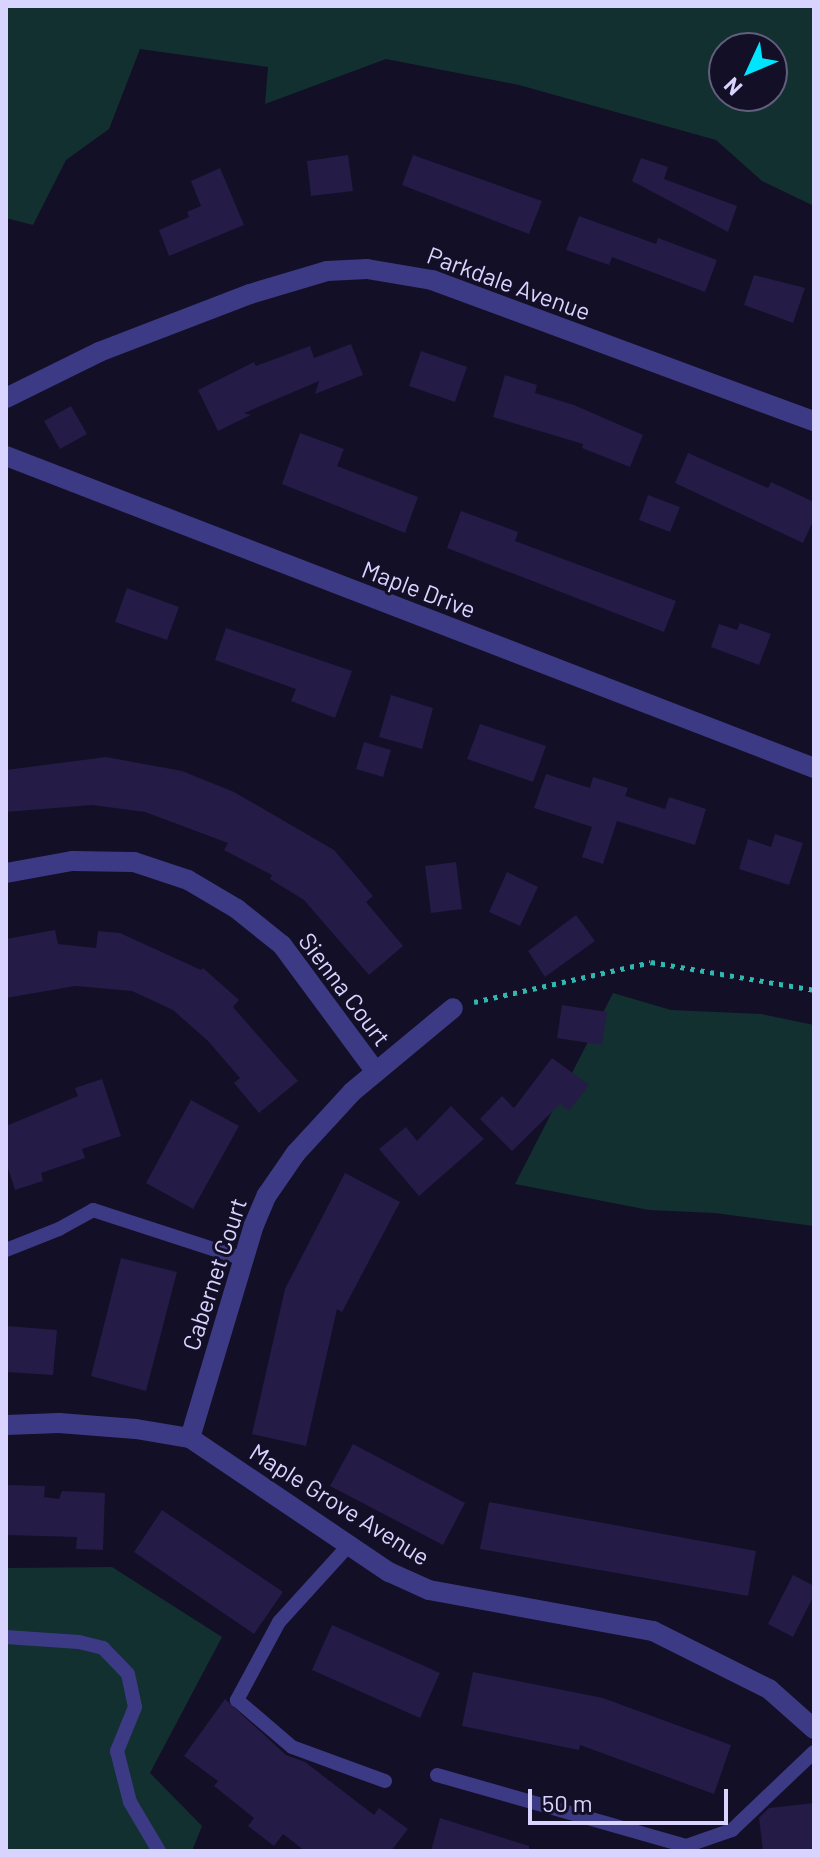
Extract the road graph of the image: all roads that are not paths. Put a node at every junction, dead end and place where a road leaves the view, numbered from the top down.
1 (6, 398) edge
2 (814, 421) edge
3 (6, 456) edge
4 (814, 768) edge
5 (6, 873) edge
6 (453, 1008) road end
7 (376, 1072) junction
8 (6, 1250) edge
9 (241, 1266) junction
10 (6, 1425) edge
11 (190, 1438) junction
12 (349, 1545) junction
13 (6, 1637) edge
14 (814, 1729) edge
15 (814, 1752) edge
16 (437, 1775) dead end
17 (385, 1781) dead end
18 (159, 1851) edge

1 - 2 street, Parkdale Avenue
3 - 4 street, Maple Drive
5 - 7 street, Sienna Court
6 - 7 street, Cabernet Court
7 - 9 street, Cabernet Court
8 - 9 lane
9 - 11 street, Cabernet Court
10 - 11 street, Maple Grove Avenue
11 - 12 street, Maple Grove Avenue
12 - 14 street, Maple Grove Avenue
12 - 17 lane
13 - 18 lane
15 - 16 lane

